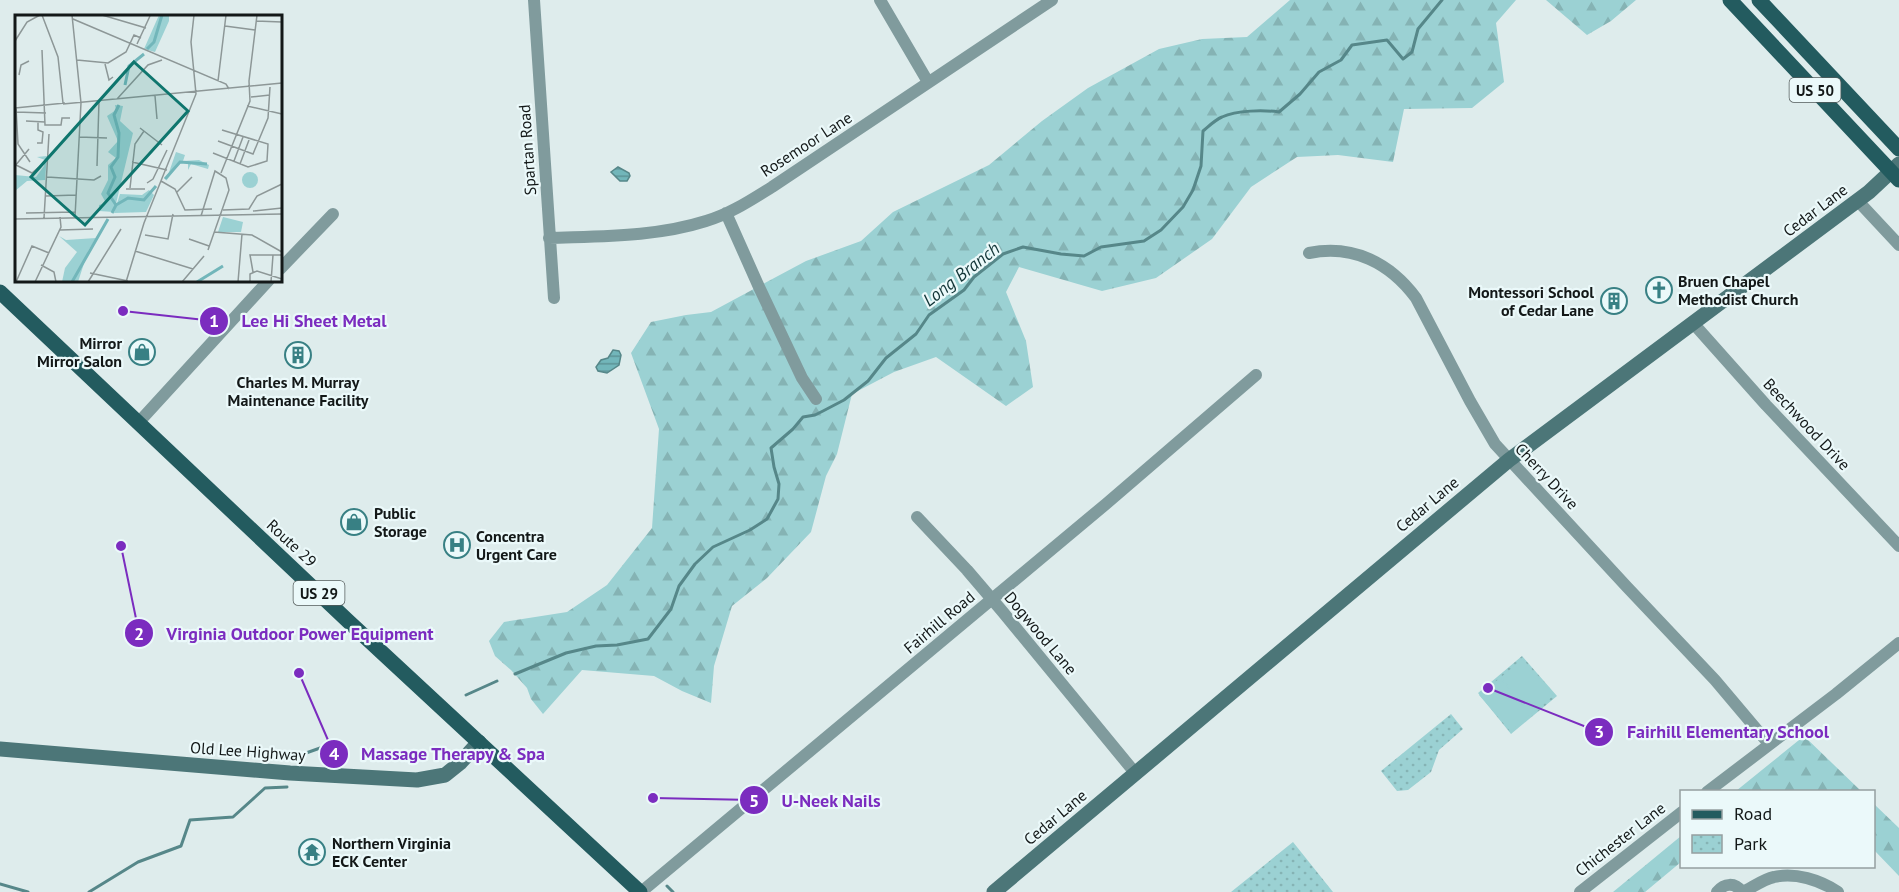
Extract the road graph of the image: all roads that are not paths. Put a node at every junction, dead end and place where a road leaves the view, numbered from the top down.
1 (534, 0) edge
2 (880, 0) edge
3 (1052, 0) edge
4 (1730, 0) edge
5 (1759, 0) edge
6 (927, 82) junction
7 (1899, 149) edge
8 (1896, 172) edge
9 (1857, 200) junction
10 (726, 213) junction
11 (333, 214) dead end
12 (549, 238) junction
13 (1899, 245) edge
14 (1309, 253) dead end
15 (282, 267) edge
16 (267, 282) edge
17 (0, 292) edge
18 (554, 298) dead end
19 (1693, 323) junction
20 (1256, 375) dead end
21 (816, 399) dead end
22 (139, 422) junction
23 (1509, 460) junction
24 (917, 517) dead end
25 (1899, 546) edge
26 (992, 599) junction
27 (1899, 643) edge
28 (479, 742) junction
29 (1769, 744) junction
30 (0, 749) edge
31 (1136, 774) junction
32 (1710, 790) edge
33 (1680, 814) edge
34 (641, 892) edge
35 (994, 892) edge
36 (1580, 892) edge
37 (1717, 892) edge
38 (1743, 892) edge
39 (1838, 892) edge

1 - 12 street, Spartan Road
2 - 6 street
3 - 6 street, Rosemoor Lane
4 - 8 main road, US 50
5 - 7 main road, US 50
6 - 10 street, Rosemoor Lane
8 - 9 main road, Cedar Lane
9 - 13 street
9 - 19 main road, Cedar Lane
10 - 12 street, Rosemoor Lane
10 - 21 street
11 - 15 street
12 - 18 street, Spartan Road
14 - 23 street, Cherry Drive
16 - 22 street
17 - 22 main road, Route 29 / US 29
19 - 23 main road, Cedar Lane
19 - 25 street, Beechwood Drive
20 - 26 street, Fairhill Road
22 - 28 main road, Route 29 / US 29
23 - 29 street, Cherry Drive
23 - 31 main road, Cedar Lane
24 - 26 street, Dogwood Lane
26 - 31 street, Dogwood Lane
26 - 34 street, Fairhill Road
27 - 29 street
28 - 30 main road, Old Lee Highway
28 - 34 main road, Route 29 / US 29
29 - 32 street
31 - 35 main road, Cedar Lane
33 - 36 street, Chichester Lane
37 - 38 street
38 - 39 street

